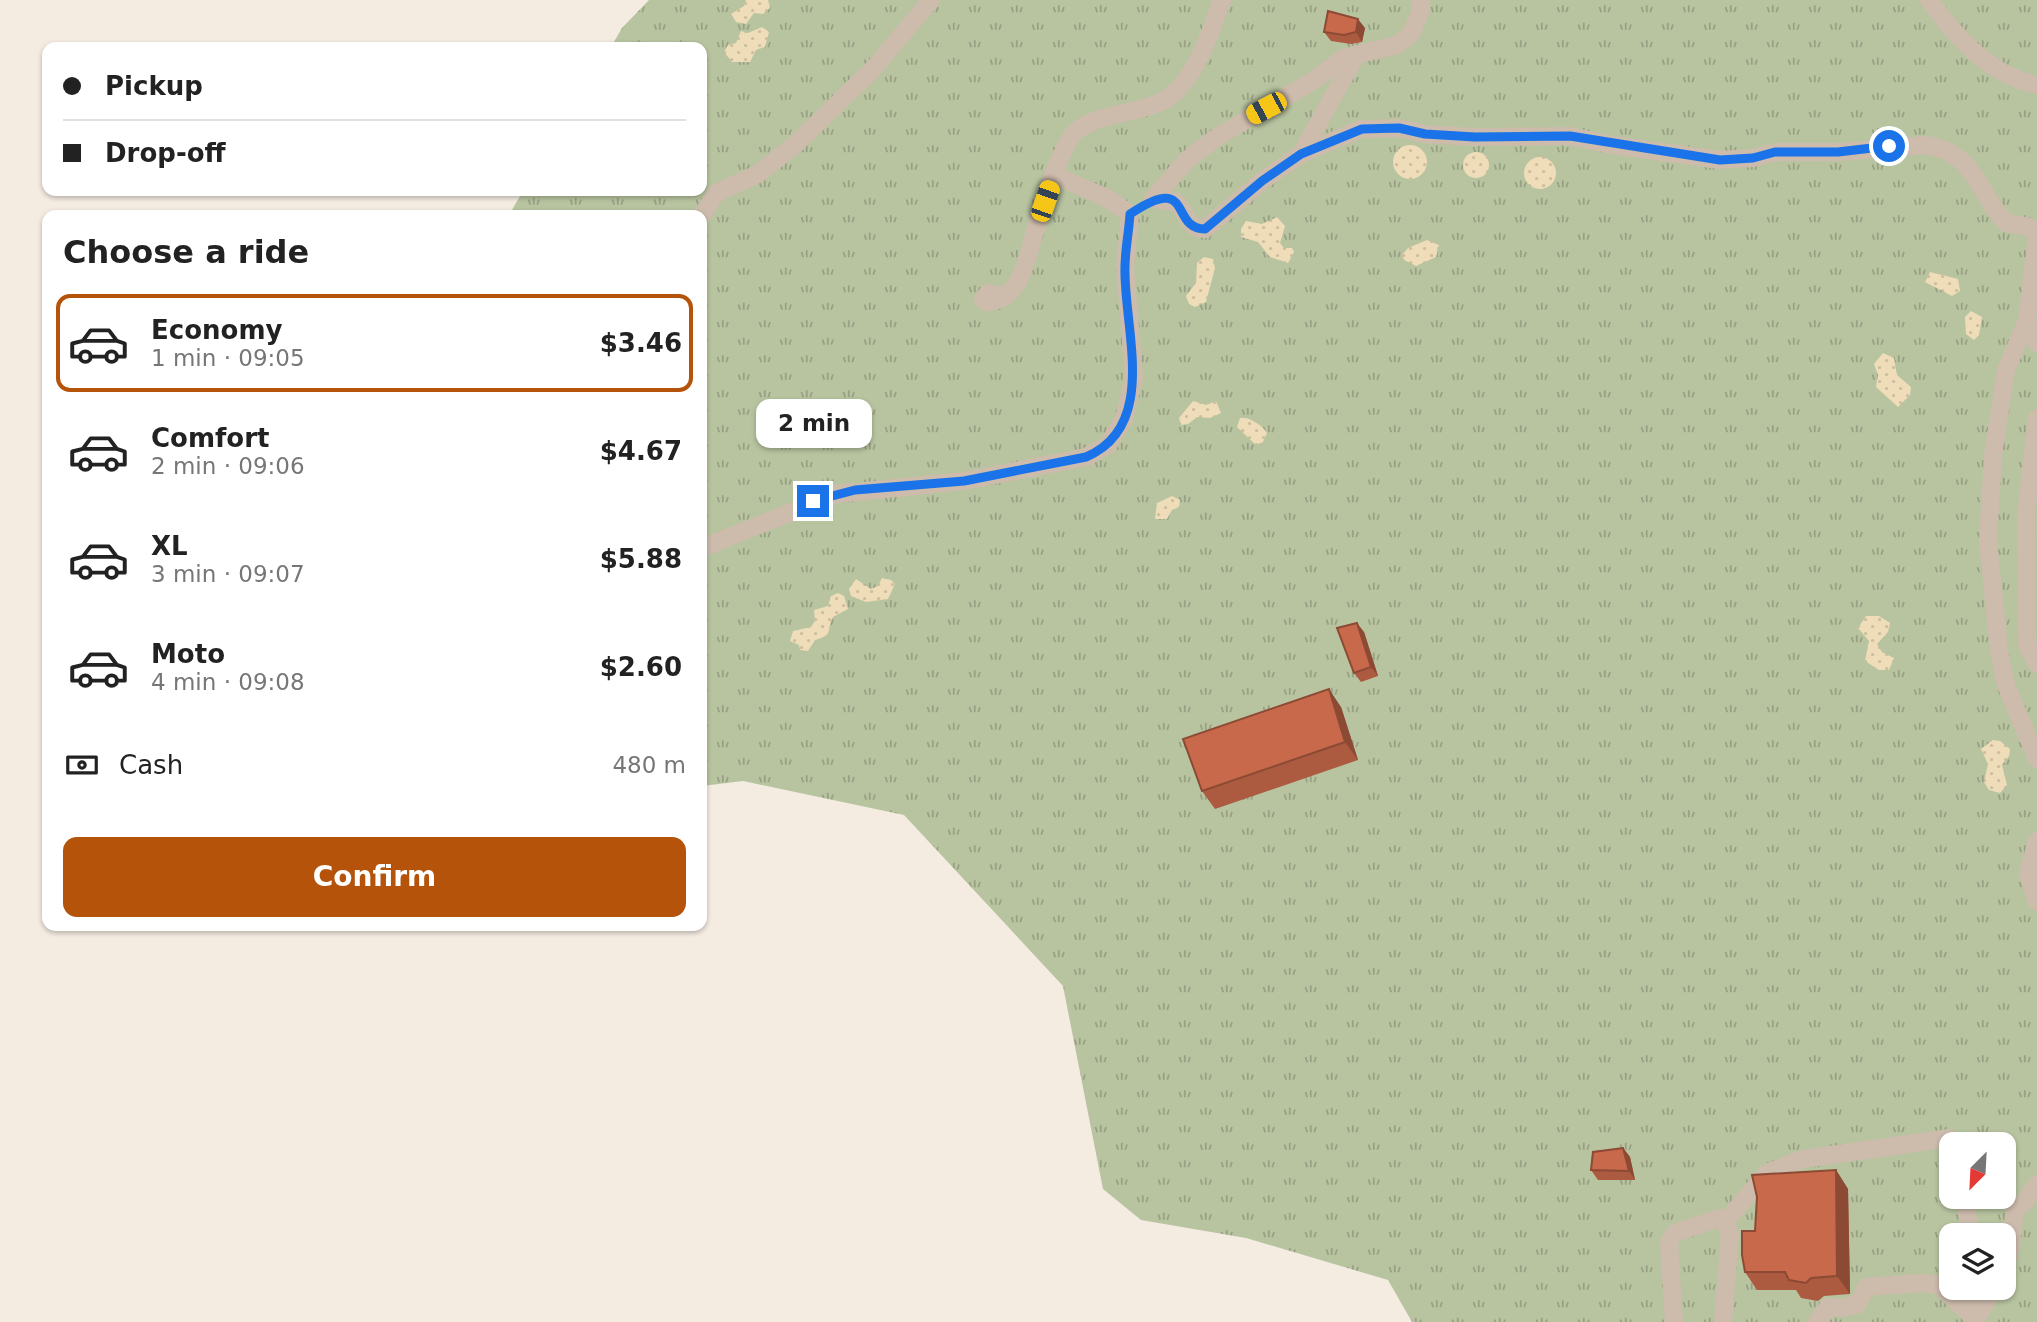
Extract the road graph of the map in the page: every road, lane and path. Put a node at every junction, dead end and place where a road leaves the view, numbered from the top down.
1 (931, 0) edge
2 (1222, 0) edge
3 (1421, 0) edge
4 (1929, 0) edge
5 (1357, 54) junction
6 (2037, 85) edge
7 (1301, 154) junction
8 (1054, 174) junction
9 (1153, 199) junction
10 (705, 210) edge
11 (1130, 214) junction
12 (2037, 238) edge
13 (1005, 297) dead end
14 (2028, 320) junction
15 (2037, 343) edge
16 (2037, 418) edge
17 (707, 546) edge
18 (2037, 664) edge
19 (2037, 759) edge
20 (2037, 841) edge
21 (2037, 902) edge
22 (1939, 1140) edge
23 (2037, 1184) edge
24 (1725, 1222) junction
25 (2013, 1223) edge
26 (1972, 1300) edge
27 (1987, 1300) edge
28 (1976, 1321) edge
29 (1674, 1322) edge
30 (1723, 1322) edge
31 (1817, 1322) edge

1 - 10 lane
2 - 8 lane
3 - 5 lane
4 - 6 lane
5 - 7 lane
5 - 9 lane
7 - 9 lane
7 - 12 lane
8 - 11 lane
8 - 13 lane
9 - 11 lane
11 - 17 lane
12 - 14 lane
14 - 15 lane
14 - 19 lane
16 - 18 lane
20 - 21 lane
22 - 24 lane
23 - 25 lane
24 - 29 lane
24 - 30 lane
26 - 28 lane
27 - 28 lane
28 - 31 lane

